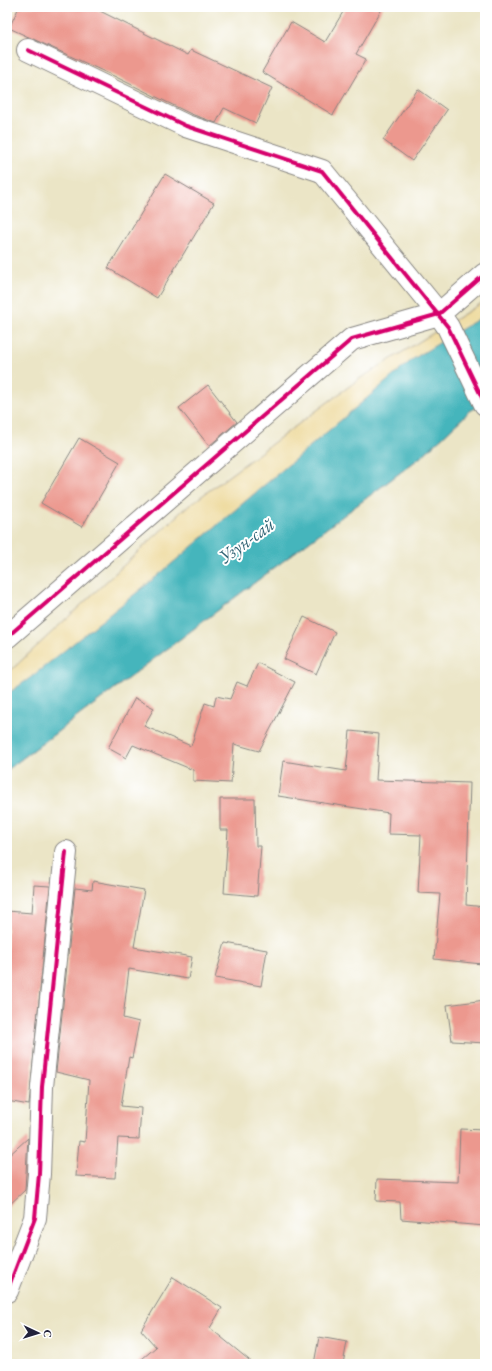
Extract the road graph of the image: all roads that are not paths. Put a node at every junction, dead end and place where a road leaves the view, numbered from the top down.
1 (28, 50) dead end
2 (485, 274) edge
3 (444, 321) junction
4 (485, 404) edge
5 (7, 637) edge
6 (66, 852) dead end
7 (7, 1291) edge

1 - 3 street
2 - 3 street
3 - 4 street
3 - 5 street
6 - 7 street

